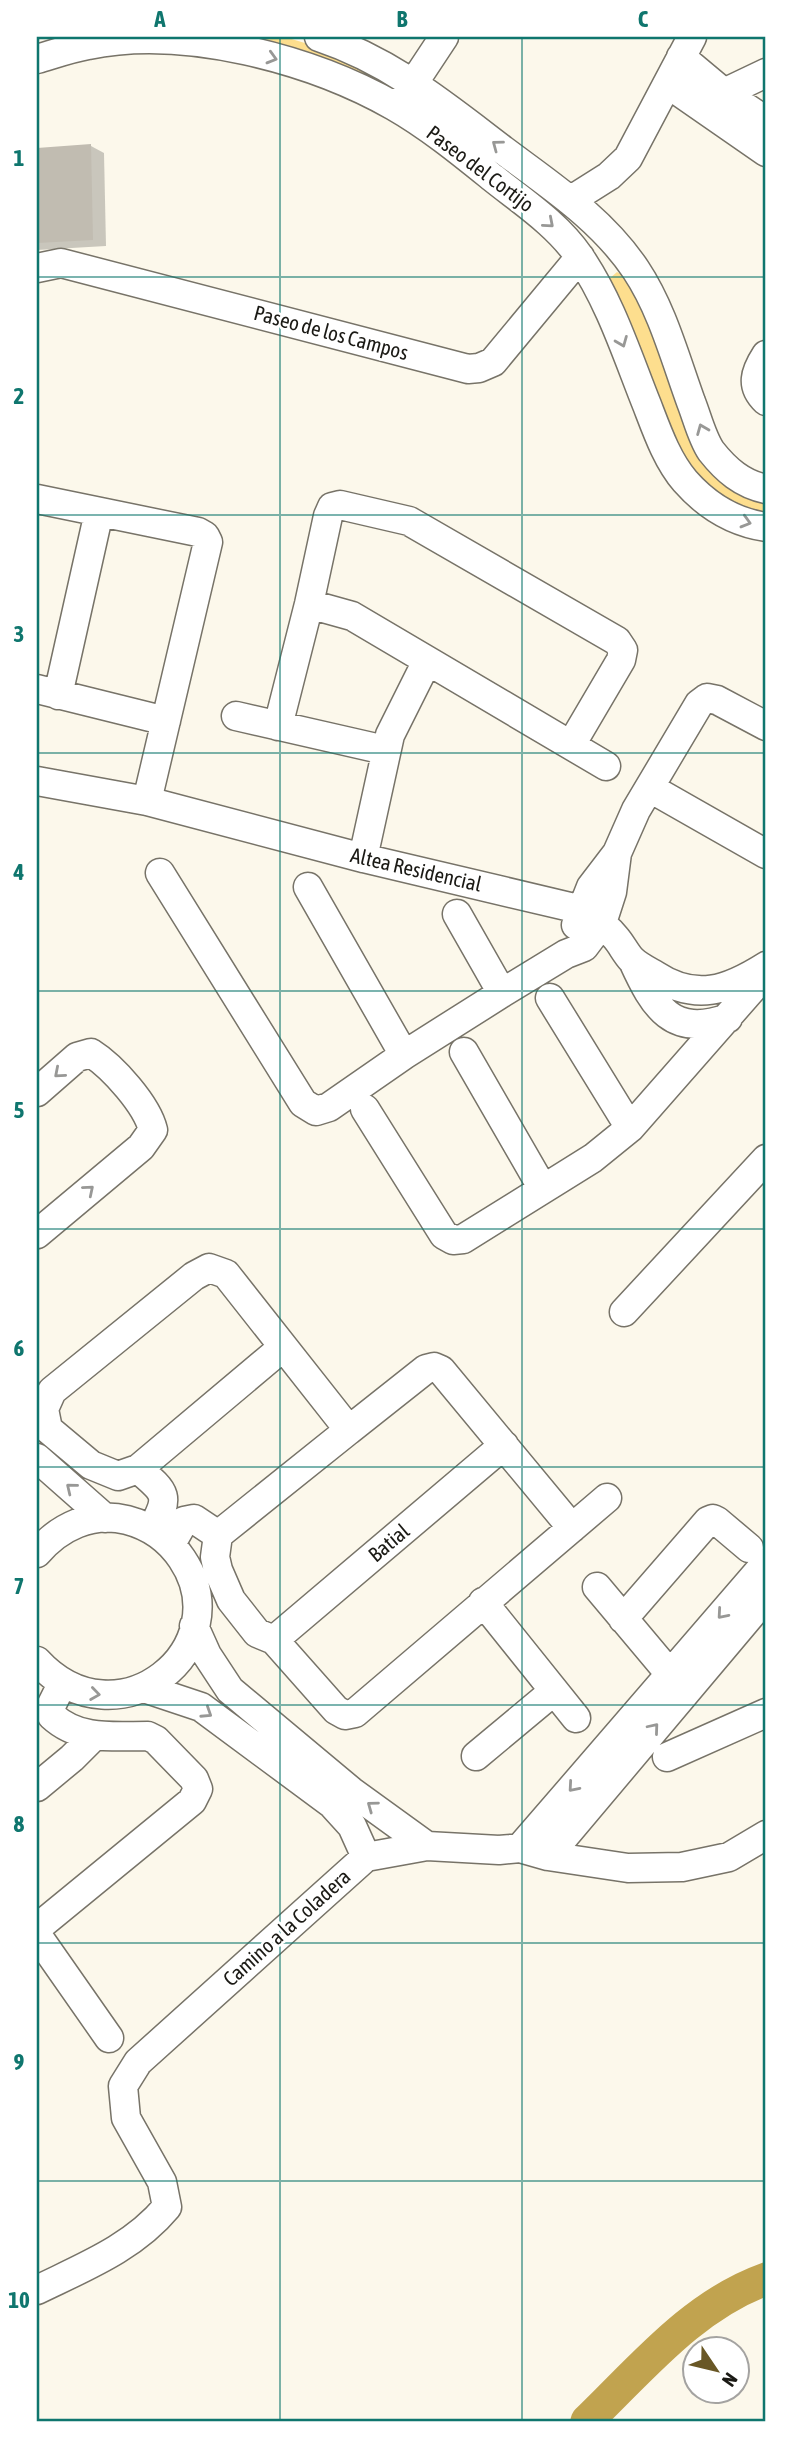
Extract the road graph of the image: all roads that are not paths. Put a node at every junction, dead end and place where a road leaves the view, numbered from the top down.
1 (319, 37) edge
2 (444, 37) edge
3 (688, 42) edge
4 (37, 59) edge
5 (766, 73) edge
6 (414, 84) junction
7 (668, 84) junction
8 (724, 93) junction
9 (397, 107) junction
10 (766, 121) edge
11 (766, 152) edge
12 (571, 200) junction
13 (623, 252) junction
14 (37, 268) edge
15 (587, 269) junction
16 (766, 355) edge
17 (766, 401) edge
18 (766, 489) edge
19 (37, 499) edge
20 (99, 512) junction
21 (766, 527) edge
22 (309, 604) junction
23 (427, 661) junction
24 (48, 692) edge
25 (236, 716) dead end
26 (166, 721) junction
27 (278, 726) junction
28 (766, 726) edge
29 (571, 745) junction
30 (385, 750) junction
31 (606, 766) dead end
32 (37, 780) edge
33 (650, 788) junction
34 (146, 801) junction
35 (766, 854) edge
36 (363, 858) junction
37 (160, 873) dead end
38 (308, 887) dead end
39 (457, 914) dead end
40 (592, 916) junction
41 (633, 961) junction
42 (766, 965) edge
43 (766, 973) edge
44 (711, 991) junction
45 (502, 993) junction
46 (550, 998) dead end
47 (728, 1018) junction
48 (682, 1023) junction
49 (464, 1052) dead end
50 (404, 1055) junction
51 (668, 1086) junction
52 (37, 1092) edge
53 (365, 1109) dead end
54 (630, 1128) junction
55 (766, 1159) edge
56 (543, 1189) junction
57 (37, 1234) edge
58 (624, 1312) dead end
59 (282, 1348) junction
60 (349, 1430) junction
61 (504, 1445) junction
62 (37, 1458) edge
63 (138, 1469) junction
64 (607, 1498) dead end
65 (105, 1518) junction
66 (572, 1528) junction
67 (218, 1535) junction
68 (161, 1537) junction
69 (37, 1553) edge
70 (758, 1555) edge
71 (597, 1587) dead end
72 (766, 1597) edge
73 (483, 1602) junction
74 (623, 1619) junction
75 (194, 1626) junction
76 (274, 1640) junction
77 (46, 1676) edge
78 (144, 1688) junction
79 (668, 1688) junction
80 (554, 1691) junction
81 (766, 1713) edge
82 (576, 1718) dead end
83 (93, 1737) junction
84 (476, 1755) dead end
85 (667, 1757) dead end
86 (37, 1787) edge
87 (766, 1835) edge
88 (427, 1846) junction
89 (520, 1848) junction
90 (548, 1856) junction
91 (366, 1857) junction
92 (37, 1928) edge
93 (37, 1935) edge
94 (109, 2038) dead end
95 (37, 2290) edge

1 - 6 street, Paseo del Cortijo
2 - 6 street
3 - 7 street
3 - 8 street
4 -> 9 street, Paseo del Cortijo
5 - 8 street
6 - 9 street
12 -> 6 street, Paseo del Cortijo
7 - 11 street
7 - 12 street
8 - 10 street
9 -> 15 street, Paseo del Cortijo
12 - 13 street, Paseo del Cortijo
13 - 15 street, Paseo de los Campos
18 -> 13 street, Paseo del Cortijo
14 - 15 street, Paseo de los Campos
15 -> 21 street, Paseo del Cortijo
16 - 17 street
19 - 20 street
20 - 24 street
20 - 26 street
22 - 23 street
22 - 27 street
22 - 29 street
23 - 29 street
23 - 30 street
24 - 26 street
25 - 27 street
26 - 34 street
27 - 30 street
28 - 33 street
29 - 31 street
30 - 36 street
32 - 34 street, Altea Residencial
33 - 35 street
33 - 40 street
34 - 36 street, Altea Residencial
36 - 40 street, Altea Residencial
37 - 50 street
38 - 50 street
39 - 45 street
40 - 41 street
40 - 45 street
41 - 44 street
41 - 48 street
42 - 44 street
43 - 47 street
44 - 48 street
45 - 50 street
46 - 54 street
47 - 48 street
47 - 51 street
48 - 51 street
49 - 56 street
51 - 54 street
57 -> 52 street
53 - 56 street
54 - 56 street
55 - 58 street
59 - 60 street
59 - 63 street
59 - 63 street
60 - 61 street
60 - 67 street
61 - 66 street
61 - 76 street, Batial
65 -> 62 street
63 - 68 street
64 - 66 street
65 - 68 street
65 - 69 street
66 - 73 street
67 - 68 street
67 - 76 street
68 - 75 street
70 - 74 street
70 -> 79 street
71 - 74 street
72 - 79 street
73 - 76 street
73 - 80 street
74 - 79 street
75 - 78 street
88 -> 75 street
77 -> 78 street
77 - 83 street
78 -> 91 street
79 -> 89 street
90 -> 79 street
80 - 82 street
80 - 84 street
81 - 85 street
83 - 86 street
83 - 92 street
87 - 90 street, Camino a la Coladera
88 - 89 street, Camino a la Coladera
88 - 91 street, Camino a la Coladera
89 - 90 street, Camino a la Coladera
91 - 95 street, Camino a la Coladera
93 - 94 street

